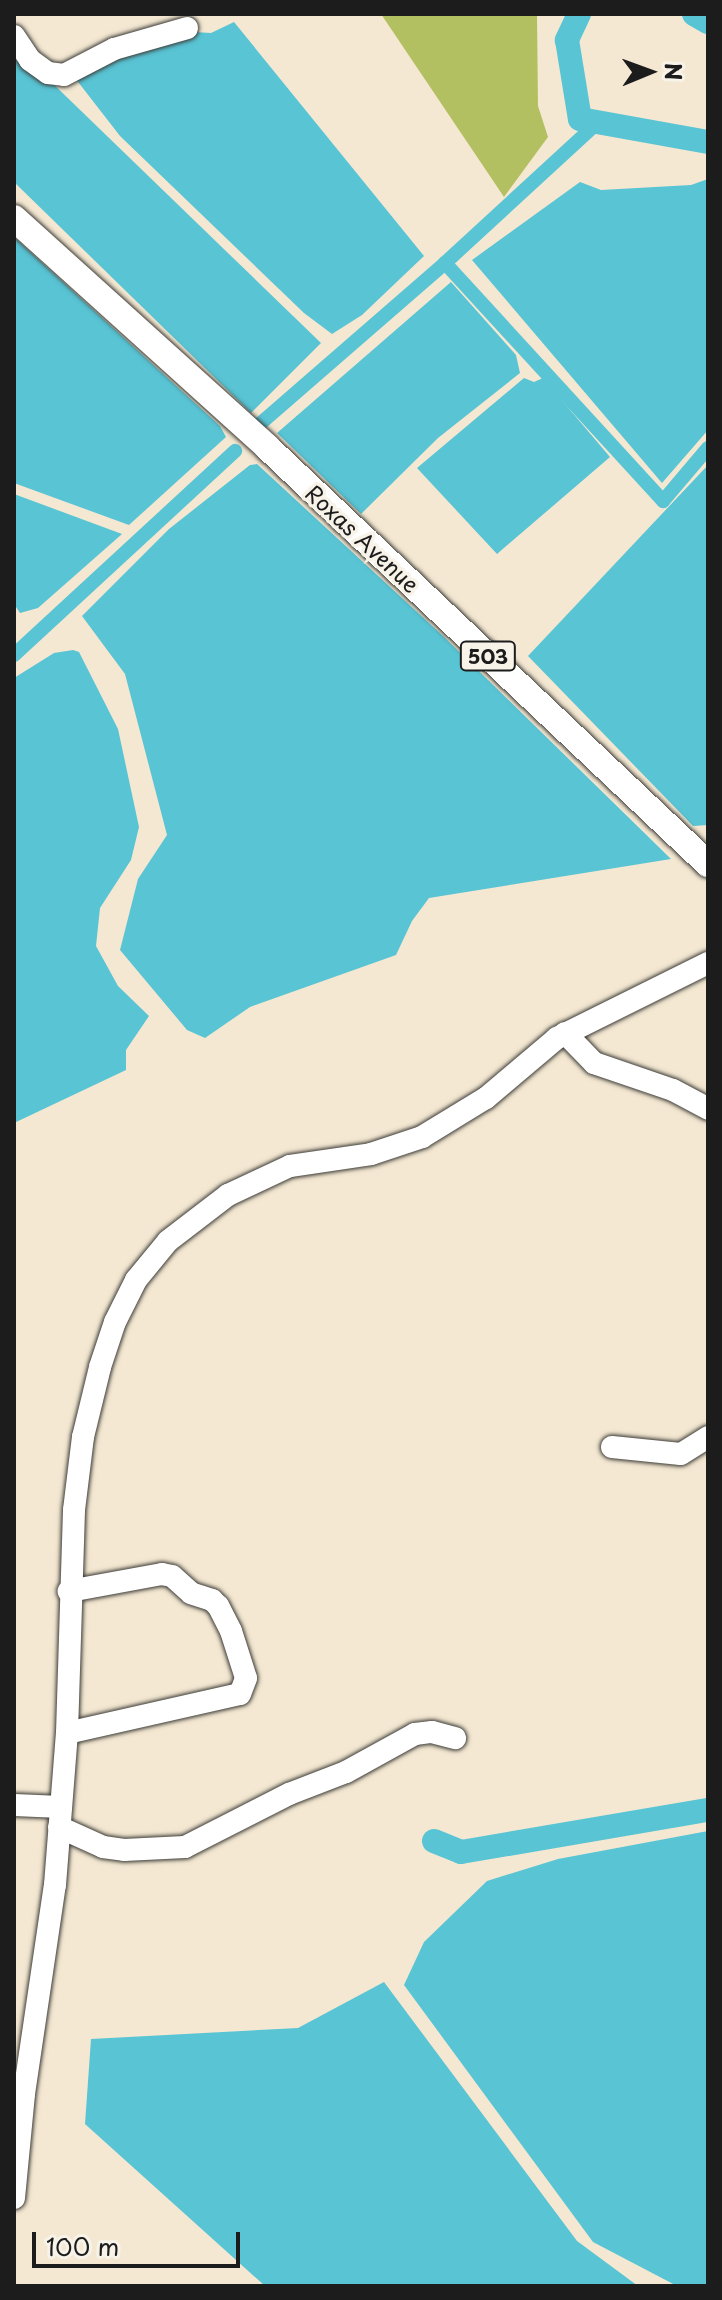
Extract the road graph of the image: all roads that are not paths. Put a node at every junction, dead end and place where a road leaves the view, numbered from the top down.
1 (187, 28) dead end
2 (14, 36) edge
3 (14, 218) edge
4 (708, 864) edge
5 (708, 963) edge
6 (565, 1033) junction
7 (708, 1109) edge
8 (708, 1437) edge
9 (612, 1447) dead end
10 (69, 1591) junction
11 (67, 1733) junction
12 (455, 1738) dead end
13 (14, 1805) edge
14 (60, 1817) junction
15 (14, 2198) edge

1 - 2 street
3 - 4 main road, Roxas Avenue / 503
5 - 6 street
6 - 7 street
6 - 10 street
8 - 9 street
10 - 11 street
10 - 11 street
11 - 14 street
12 - 14 street
13 - 14 street
14 - 15 street

